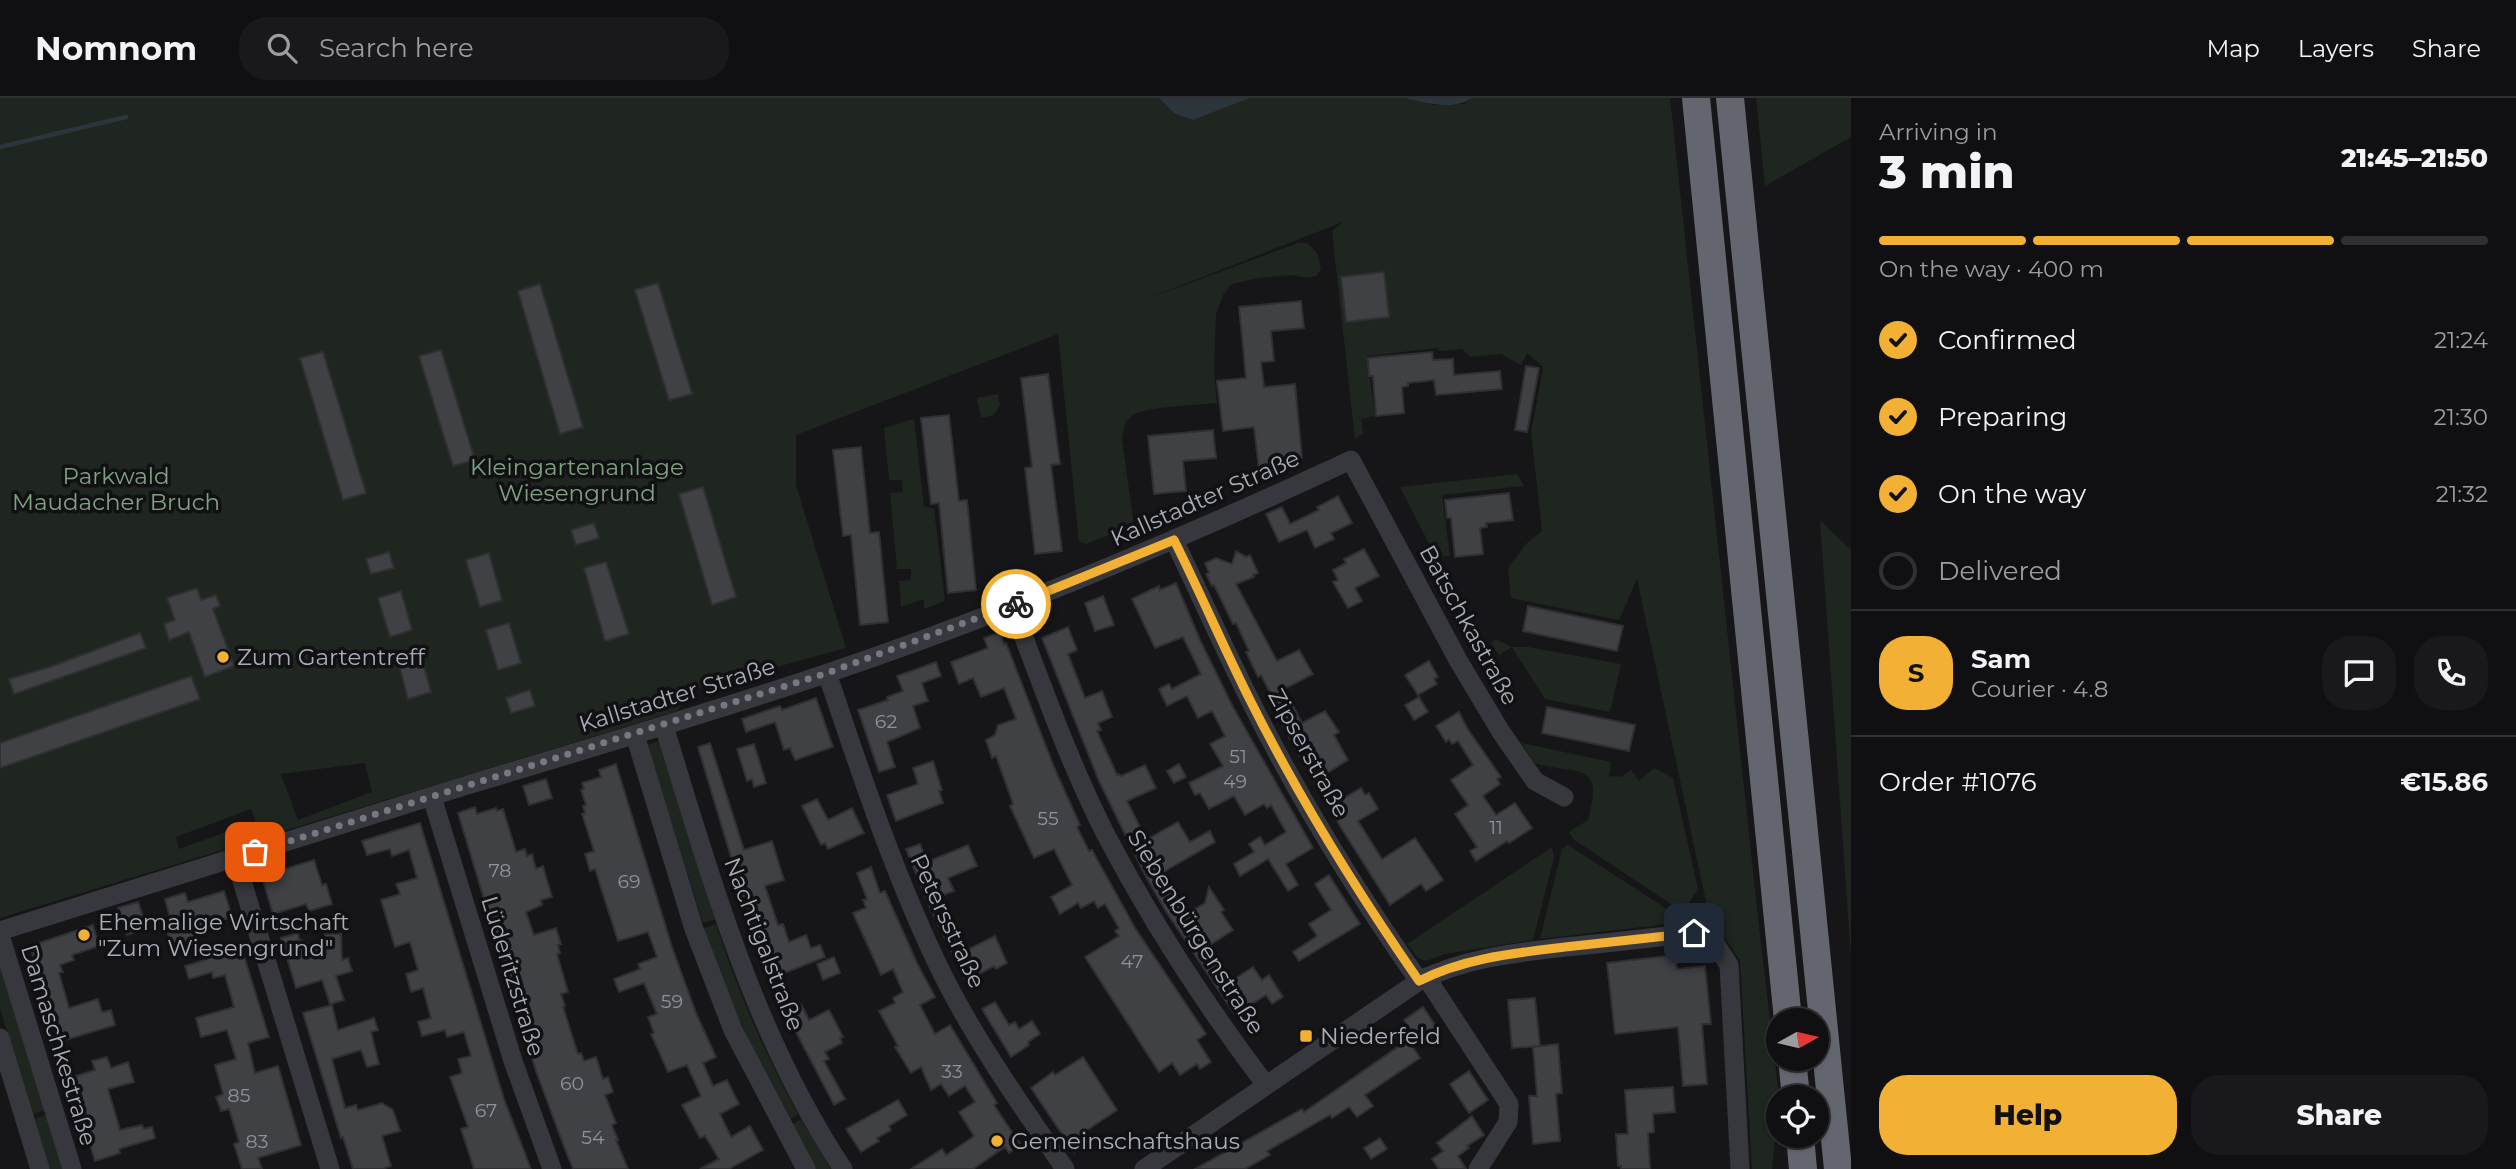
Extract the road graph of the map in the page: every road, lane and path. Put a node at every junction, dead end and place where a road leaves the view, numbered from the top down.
1 (1696, 98) edge
2 (1730, 98) edge
3 (1351, 460) joint
4 (1174, 540) junction
5 (1012, 606) junction
6 (827, 673) junction
7 (664, 726) junction
8 (635, 735) junction
9 (432, 797) junction
10 (1564, 797) dead end
11 (235, 858) junction
12 (0, 933) edge
13 (1422, 979) junction
14 (1787, 1008) edge
15 (0, 1038) edge
16 (1266, 1085) junction
17 (1801, 1148) edge
18 (40, 1169) edge
19 (72, 1169) edge
20 (330, 1169) edge
21 (552, 1169) edge
22 (806, 1169) edge
23 (843, 1169) edge
24 (1065, 1169) edge
25 (1143, 1169) edge
26 (1478, 1169) edge
27 (1740, 1169) edge
28 (1803, 1169) edge
29 (1838, 1169) edge

1 - 14 highway
2 - 29 highway
3 - 4 street, Kallstadter Straße
3 - 10 street, Batschkastraße
4 - 5 street, Kallstadter Straße
4 - 13 street, Zipserstraße
5 - 6 street, Kallstadter Straße
5 - 16 street, Siebenbürgenstraße
6 - 7 street, Kallstadter Straße
6 - 24 street, Petersstraße
7 - 8 street, Kallstadter Straße
7 - 23 street, Nachtigalstraße
8 - 9 street, Kallstadter Straße
8 - 22 street
9 - 11 street, Kallstadter Straße
9 - 21 street, Lüderitzstraße
11 - 12 street, Kallstadter Straße
11 - 20 street
12 - 19 street, Damaschkestraße
13 - 16 street
13 - 26 street, Zipserstraße
13 - 27 street
15 - 18 street
16 - 25 street
17 - 28 highway

